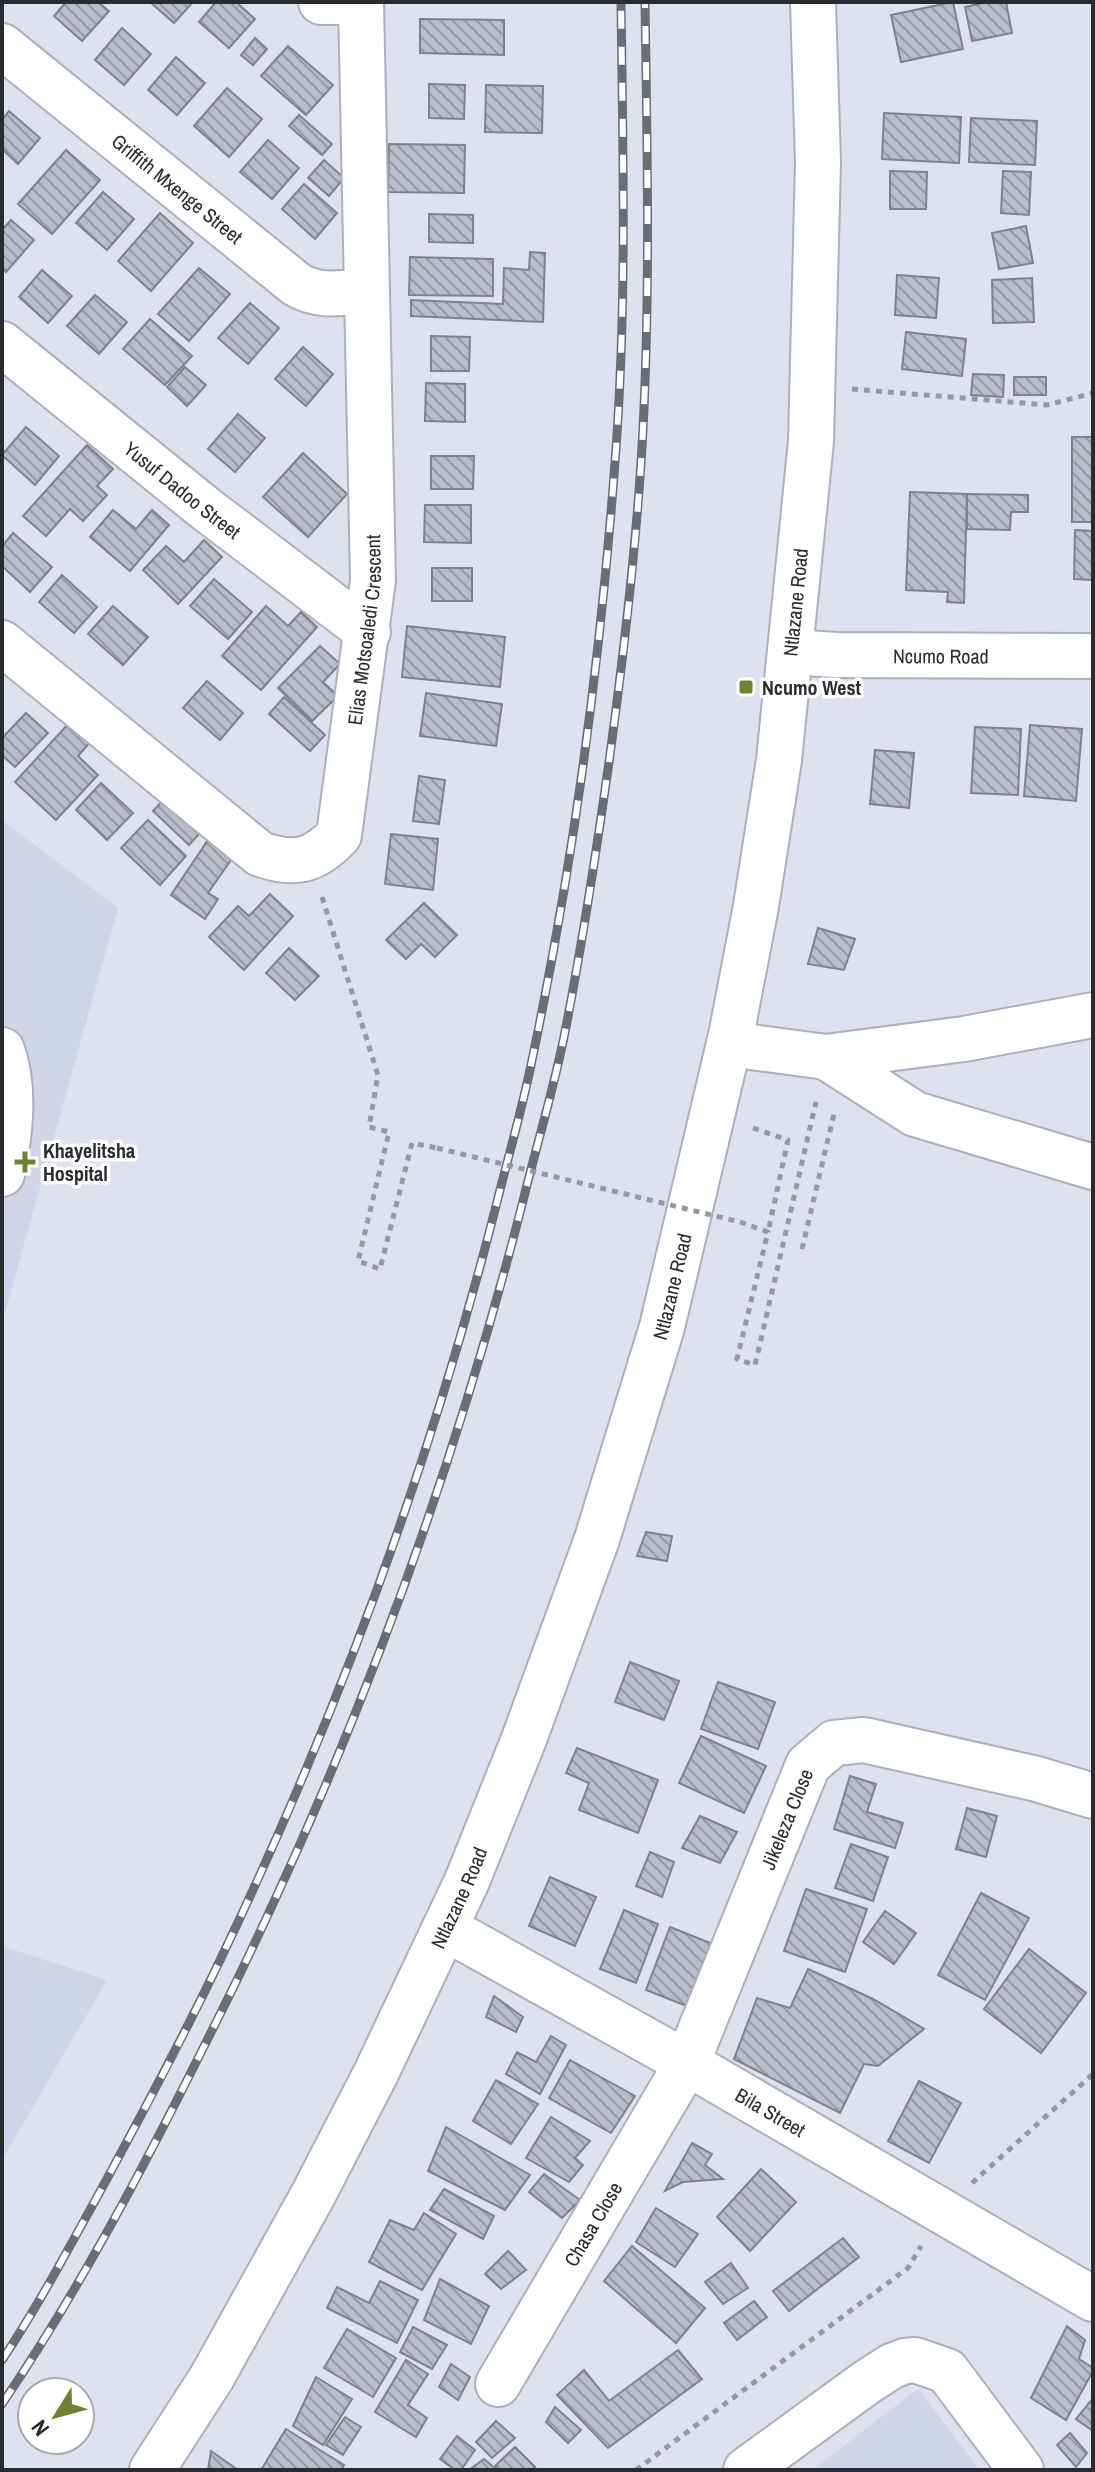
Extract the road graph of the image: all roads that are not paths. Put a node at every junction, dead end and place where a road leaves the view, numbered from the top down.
1 (321, 2) edge
2 (358, 2) edge
3 (813, 2) edge
4 (2, 46) edge
5 (366, 291) junction
6 (2, 344) edge
7 (368, 632) junction
8 (2, 643) edge
9 (791, 652) junction
10 (1093, 656) edge
11 (1093, 1015) edge
12 (729, 1044) junction
13 (2, 1050) edge
14 (826, 1057) junction
15 (1093, 1167) edge
16 (2, 1174) edge
17 (1093, 1796) edge
18 (445, 1928) junction
19 (687, 2063) junction
20 (1093, 2299) edge
21 (498, 2384) dead end
22 (152, 2470) edge
23 (746, 2470) edge
24 (1021, 2470) edge

1 - 2 street
2 - 5 street, Elias Motsoaledi Crescent
3 - 9 street, Ntlazane Road
4 - 5 street, Griffith Mxenge Street
5 - 7 street, Elias Motsoaledi Crescent
6 - 7 street, Yusuf Dadoo Street
7 - 8 street, Elias Motsoaledi Crescent
9 - 10 street, Ncumo Road
9 - 12 street, Ntlazane Road
11 - 14 street
12 - 14 street
12 - 18 street, Ntlazane Road
13 - 16 street
14 - 15 street
17 - 19 street, Jikeleza Close
18 - 19 street, Bila Street
18 - 22 street, Ntlazane Road
19 - 20 street, Bila Street
19 - 21 street, Chasa Close
23 - 24 street

